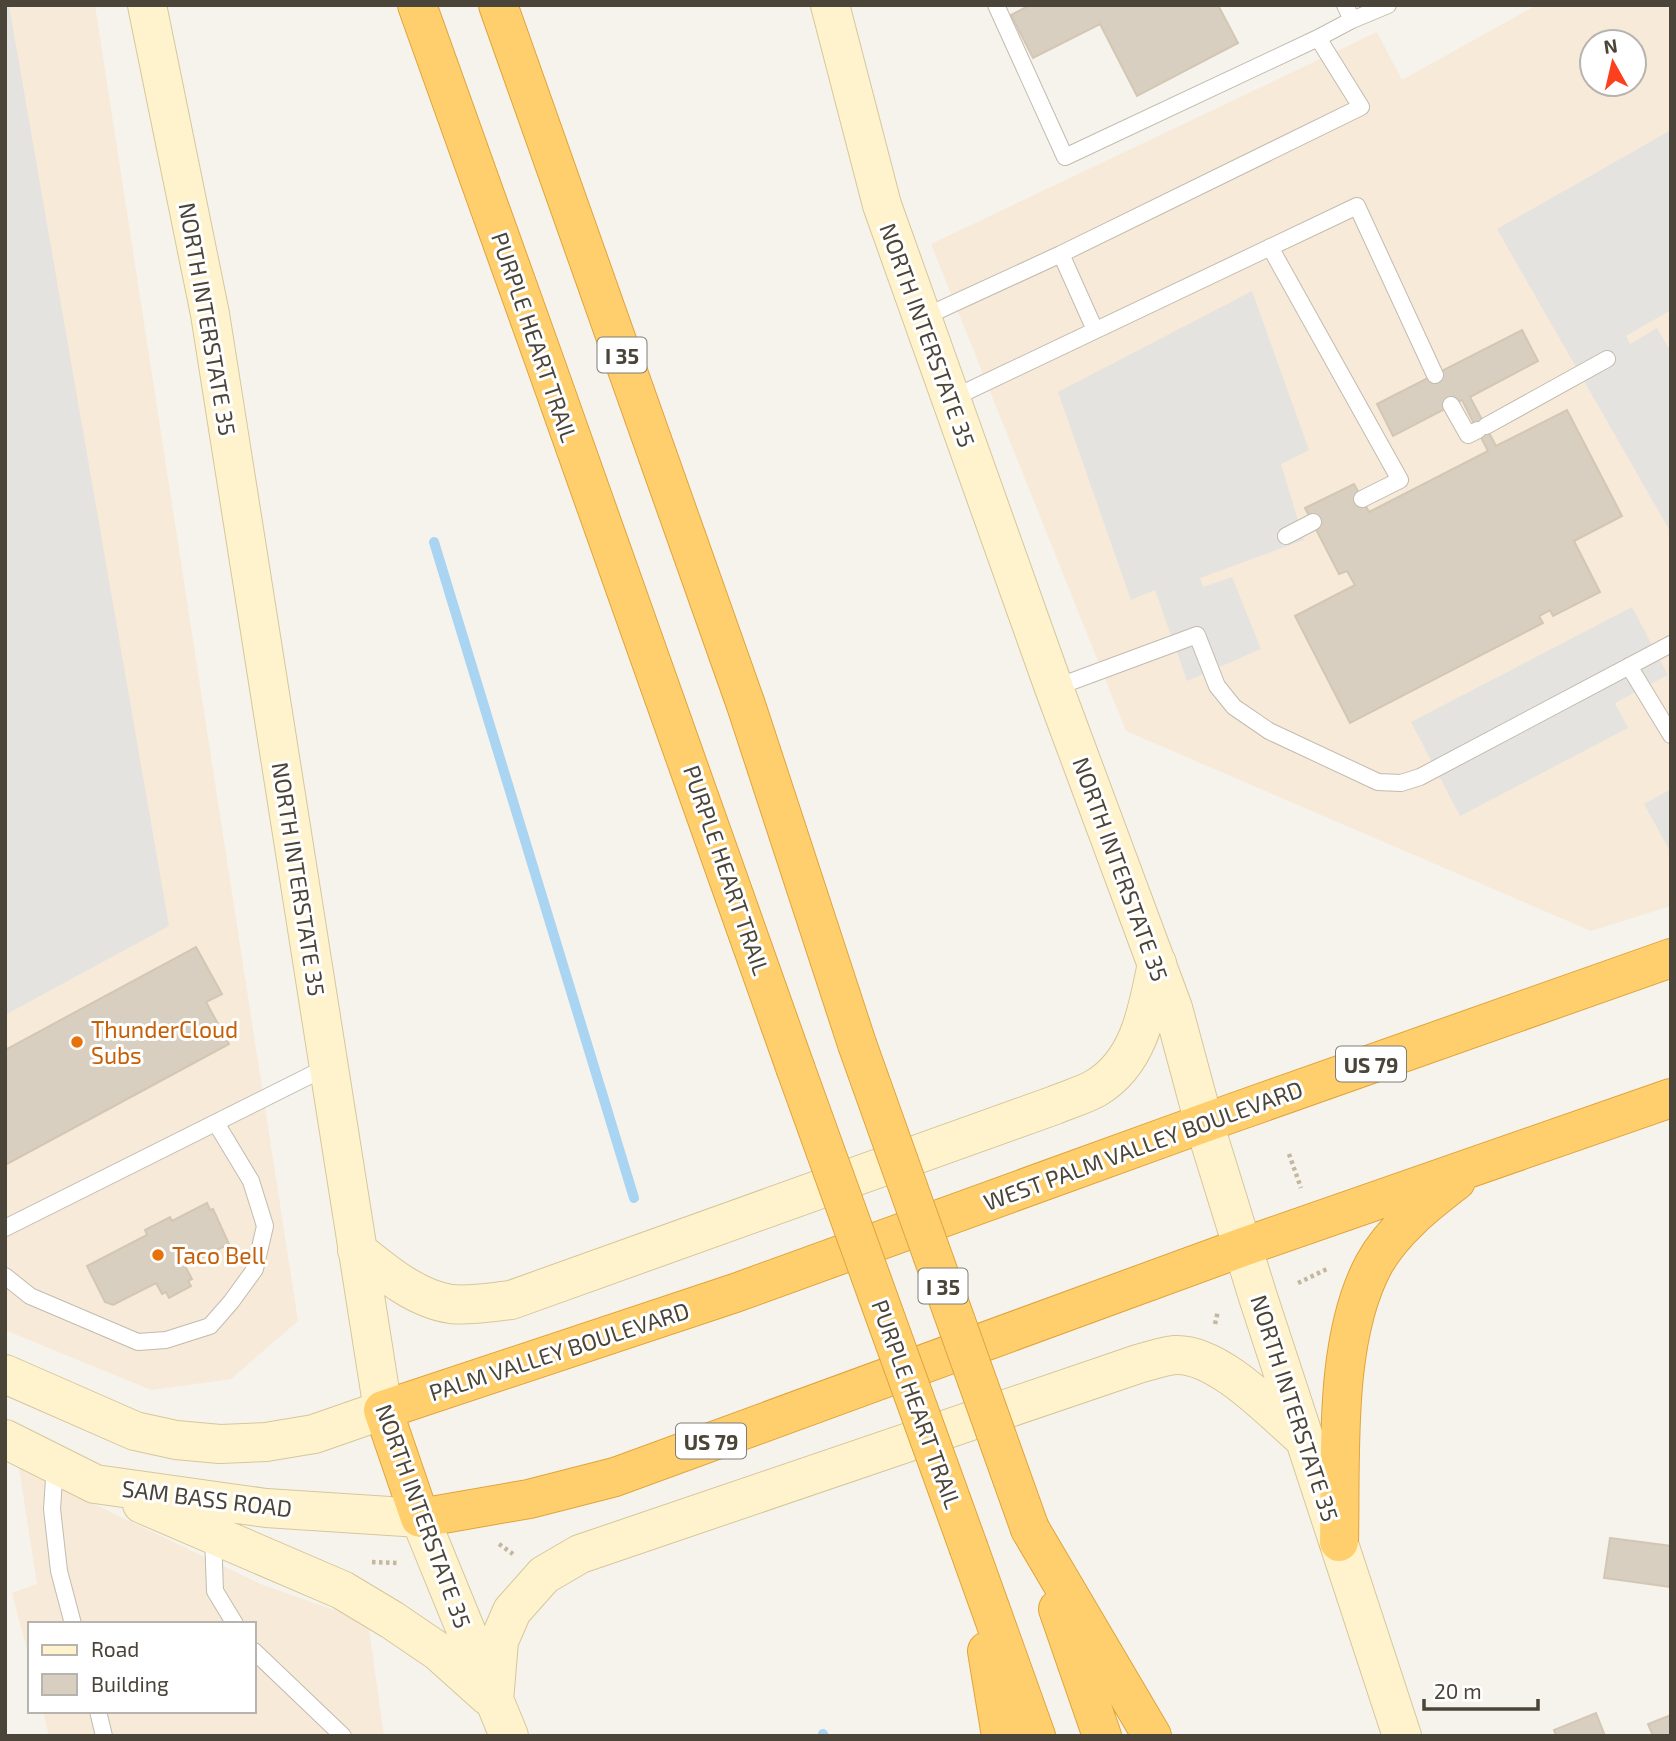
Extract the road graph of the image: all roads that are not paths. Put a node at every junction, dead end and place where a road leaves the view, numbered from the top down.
1 (147, 5) edge
2 (395, 5) edge
3 (417, 5) edge
4 (498, 5) edge
5 (830, 5) edge
6 (996, 5) edge
7 (1388, 5) edge
8 (1348, 13) edge
9 (1318, 38) junction
10 (1270, 247) junction
11 (1061, 254) junction
12 (513, 274) junction
13 (922, 318) junction
14 (1095, 330) junction
15 (1607, 359) dead end
16 (1435, 375) dead end
17 (951, 399) junction
18 (1451, 405) dead end
19 (1362, 499) dead end
20 (1313, 522) dead end
21 (1286, 536) dead end
22 (1671, 644) edge
23 (1629, 666) junction
24 (1055, 688) junction
25 (1671, 735) edge
26 (1671, 958) edge
27 (1157, 963) junction
28 (329, 1066) junction
29 (1671, 1098) edge
30 (1204, 1122) junction
31 (216, 1123) junction
32 (1480, 1164) junction
33 (5, 1228) edge
34 (1243, 1247) junction
35 (357, 1250) junction
36 (5, 1276) edge
37 (736, 1293) joint
38 (5, 1374) edge
39 (383, 1410) junction
40 (1302, 1437) junction
41 (5, 1438) edge
42 (55, 1464) junction
43 (95, 1484) junction
44 (420, 1518) junction
45 (1030, 1529) junction
46 (213, 1534) junction
47 (1339, 1542) junction
48 (969, 1549) junction
49 (73, 1622) edge
50 (234, 1622) edge
51 (256, 1653) edge
52 (494, 1701) junction
53 (98, 1713) edge
54 (104, 1736) edge
55 (344, 1736) edge
56 (509, 1736) edge
57 (1001, 1736) edge
58 (1036, 1736) edge
59 (1102, 1736) edge
60 (1152, 1736) edge
61 (1402, 1736) edge

1 - 28 main road, NORTH INTERSTATE 35
2 - 12 highway
3 - 12 highway, PURPLE HEART TRAIL
4 - 45 highway, I 35, bridge
5 - 13 main road, NORTH INTERSTATE 35
6 - 9 lane
7 - 8 lane
8 - 9 lane
9 - 11 lane
10 - 14 lane
10 - 16 lane
10 - 19 lane
11 - 13 lane
11 - 14 lane
12 - 48 highway, PURPLE HEART TRAIL, bridge
13 - 17 main road, NORTH INTERSTATE 35
14 - 17 lane
15 - 18 lane
17 - 24 main road, NORTH INTERSTATE 35
20 - 21 lane
22 - 23 lane
23 - 24 lane
23 - 25 lane
24 - 27 main road, NORTH INTERSTATE 35
26 - 30 highway, WEST PALM VALLEY BOULEVARD / US 79
27 - 30 main road, NORTH INTERSTATE 35
27 - 35 main road
28 - 31 lane
28 - 35 main road, NORTH INTERSTATE 35
29 - 32 highway, US 79
30 - 34 main road, NORTH INTERSTATE 35
30 - 37 highway, WEST PALM VALLEY BOULEVARD / US 79
31 - 33 lane
31 - 36 lane
32 - 34 highway, US 79
32 - 47 highway
34 - 40 main road, NORTH INTERSTATE 35
34 - 44 highway, US 79
35 - 39 main road, NORTH INTERSTATE 35
37 - 39 highway, PALM VALLEY BOULEVARD / US 79
38 - 39 main road
39 - 44 highway, NORTH INTERSTATE 35
40 - 47 main road, NORTH INTERSTATE 35
40 - 52 main road
41 - 42 main road, SAM BASS ROAD
42 - 43 main road, SAM BASS ROAD
42 - 49 lane
43 - 44 main road, SAM BASS ROAD
43 - 46 main road
44 - 52 main road, NORTH INTERSTATE 35
45 - 59 highway, I 35
45 - 60 highway
46 - 50 lane
46 - 52 main road
47 - 61 main road, NORTH INTERSTATE 35
48 - 57 highway
48 - 58 highway, PURPLE HEART TRAIL
51 - 55 lane
52 - 56 main road, NORTH INTERSTATE 35
53 - 54 lane

